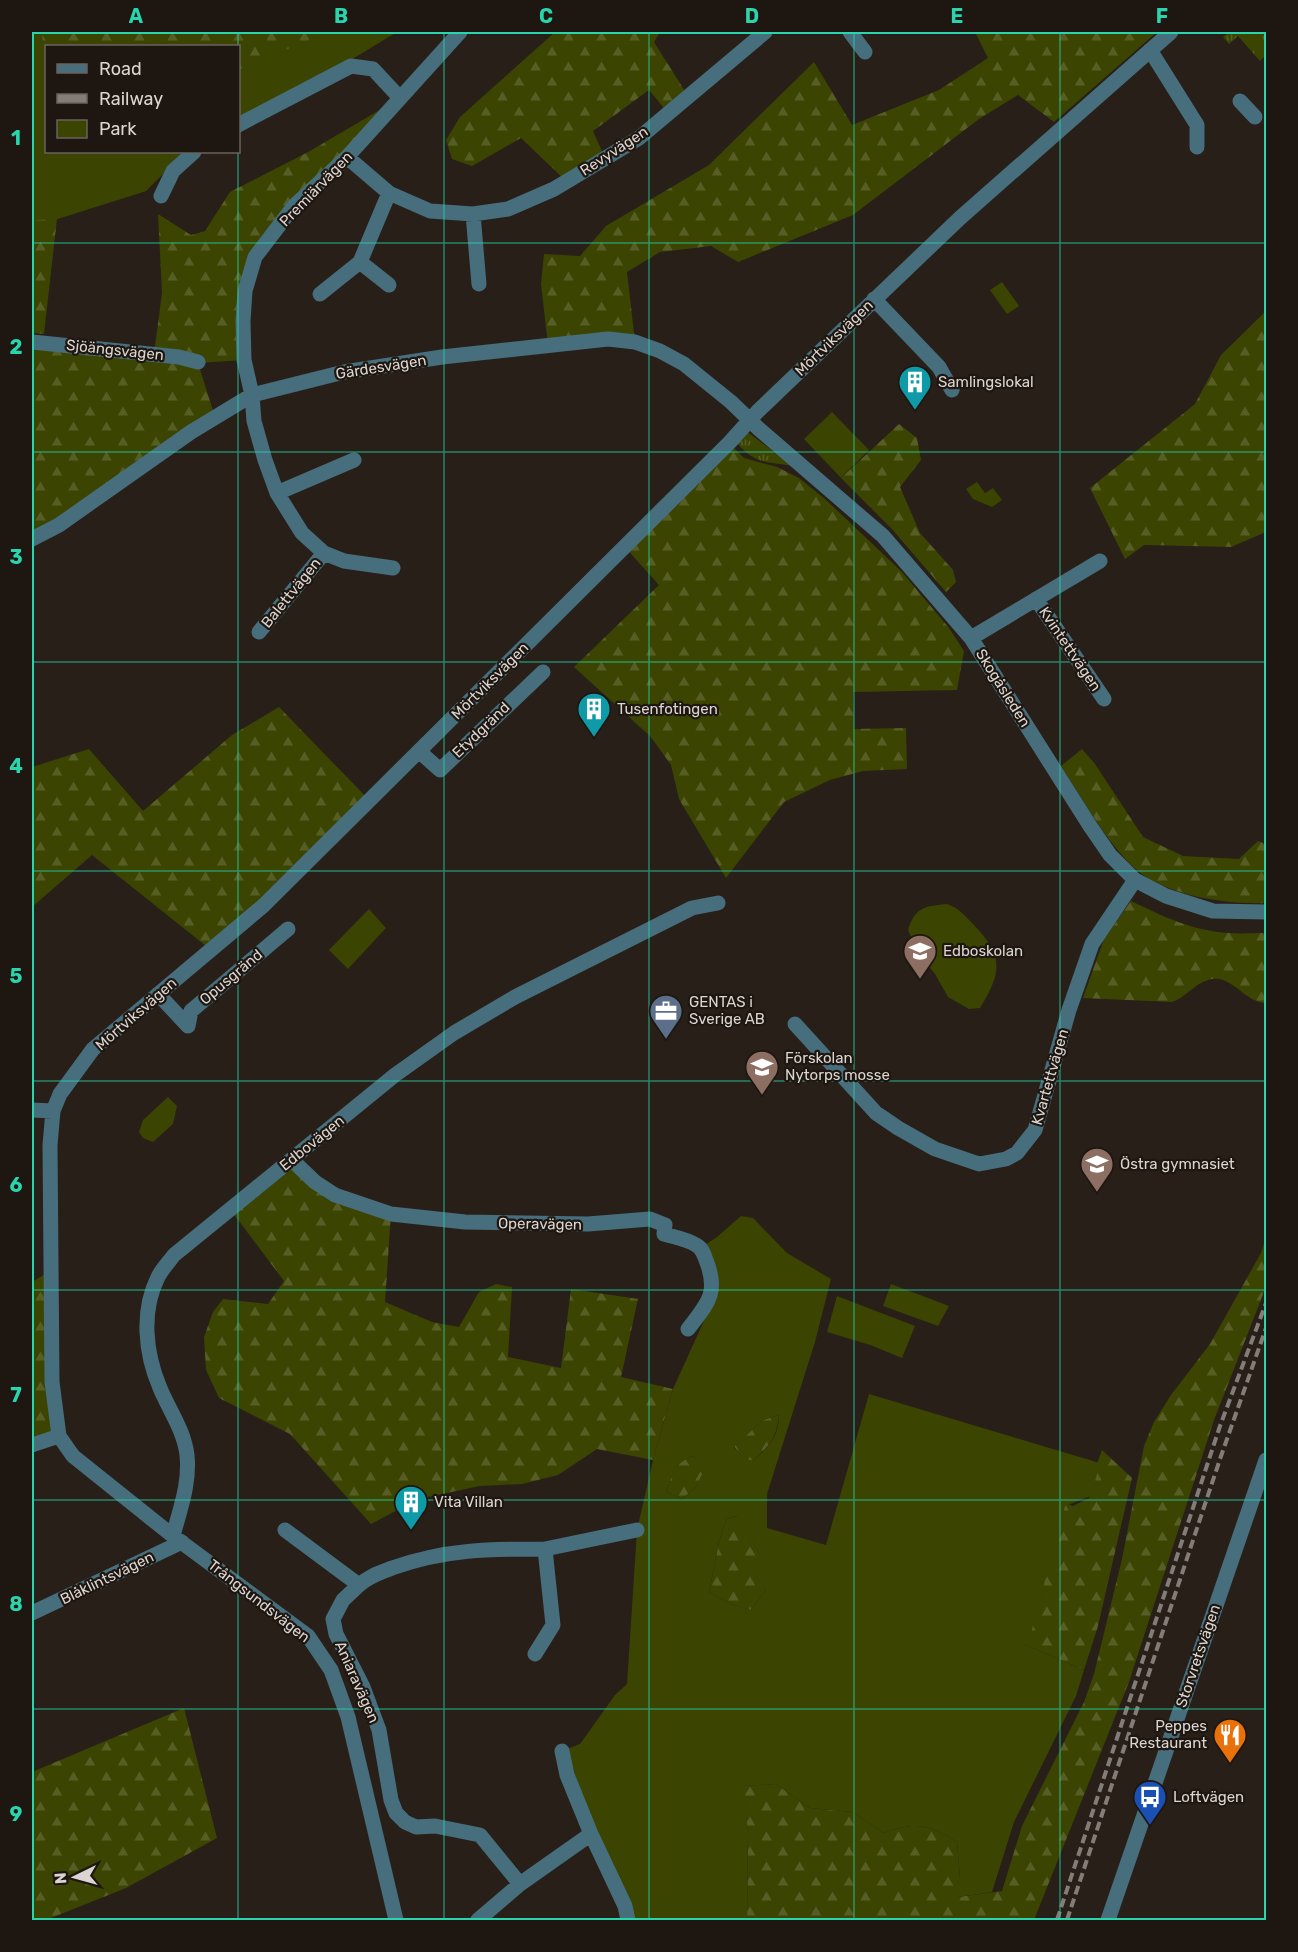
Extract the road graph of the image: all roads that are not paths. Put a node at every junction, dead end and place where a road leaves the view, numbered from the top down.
1 (460, 32) edge
2 (765, 32) edge
3 (850, 32) edge
4 (1171, 32) edge
5 (1150, 50) junction
6 (865, 52) dead end
7 (400, 98) junction
8 (1240, 101) dead end
9 (1255, 117) dead end
10 (240, 124) edge
11 (1197, 147) dead end
12 (193, 153) edge
13 (347, 157) junction
14 (389, 193) junction
15 (161, 196) dead end
16 (473, 214) junction
17 (360, 262) junction
18 (479, 284) dead end
19 (389, 285) dead end
20 (320, 294) dead end
21 (874, 299) junction
22 (32, 342) edge
23 (198, 362) dead end
24 (952, 390) dead end
25 (252, 395) junction
26 (750, 419) junction
27 (354, 459) dead end
28 (278, 493) junction
29 (32, 539) edge
30 (324, 553) junction
31 (1100, 561) dead end
32 (393, 568) dead end
33 (1036, 599) junction
34 (259, 632) dead end
35 (971, 638) junction
36 (543, 672) dead end
37 (1104, 699) dead end
38 (420, 752) junction
39 (1135, 880) junction
40 (718, 903) dead end
41 (1266, 912) edge
42 (288, 929) dead end
43 (158, 994) junction
44 (795, 1024) dead end
45 (32, 1110) edge
46 (53, 1111) junction
47 (292, 1160) junction
48 (688, 1329) dead end
49 (58, 1436) junction
50 (32, 1444) edge
51 (1266, 1460) edge
52 (285, 1530) dead end
53 (637, 1530) dead end
54 (177, 1539) junction
55 (545, 1549) junction
56 (359, 1585) junction
57 (32, 1613) edge
58 (535, 1654) dead end
59 (562, 1751) dead end
60 (591, 1834) junction
61 (520, 1884) junction
62 (396, 1920) edge
63 (478, 1920) edge
64 (628, 1920) edge
65 (1108, 1920) edge

1 - 7 street, Premiärvägen
2 - 16 street, Revyvägen
3 - 6 street
4 - 5 street, Mörtviksvägen
5 - 11 street
5 - 21 street, Mörtviksvägen
7 - 10 street
7 - 13 street, Premiärvägen
8 - 9 street
12 - 15 street
13 - 14 street, Revyvägen
13 - 25 street, Premiärvägen
14 - 16 street, Revyvägen
14 - 17 street
16 - 18 street
17 - 19 street
17 - 20 street
21 - 24 street
21 - 26 street, Mörtviksvägen
22 - 23 street, Sjöängsvägen
25 - 26 street, Gärdesvägen
25 - 28 street, Balettvägen
25 - 29 street, Gärdesvägen
26 - 35 street, Skogåsleden
26 - 38 street, Mörtviksvägen
27 - 28 street
28 - 30 street, Balettvägen
30 - 32 street, Balettvägen
30 - 34 street, Balettvägen
31 - 33 street, Kvintettvägen
33 - 35 street, Kvintettvägen
33 - 37 street, Kvintettvägen
35 - 39 street, Skogåsleden
36 - 38 street, Etydgränd
38 - 43 street, Mörtviksvägen
39 - 41 street, Skogåsleden
39 - 44 street, Kvartettvägen
40 - 47 street, Edbovägen
42 - 43 street, Opusgränd
43 - 46 street, Mörtviksvägen
45 - 46 street
46 - 49 street, Mörtviksvägen
47 - 48 street, Operavägen
47 - 54 street, Edbovägen
49 - 50 street
49 - 54 street, Trångsundsvägen
51 - 65 street, Storvretsvägen
52 - 56 street
53 - 55 street, Aniaravägen
54 - 57 street, Blåklintsvägen
54 - 62 street, Trångsundsvägen
55 - 56 street, Aniaravägen
55 - 58 street
56 - 61 street, Aniaravägen
59 - 60 street
60 - 61 street
60 - 64 street
61 - 63 street

